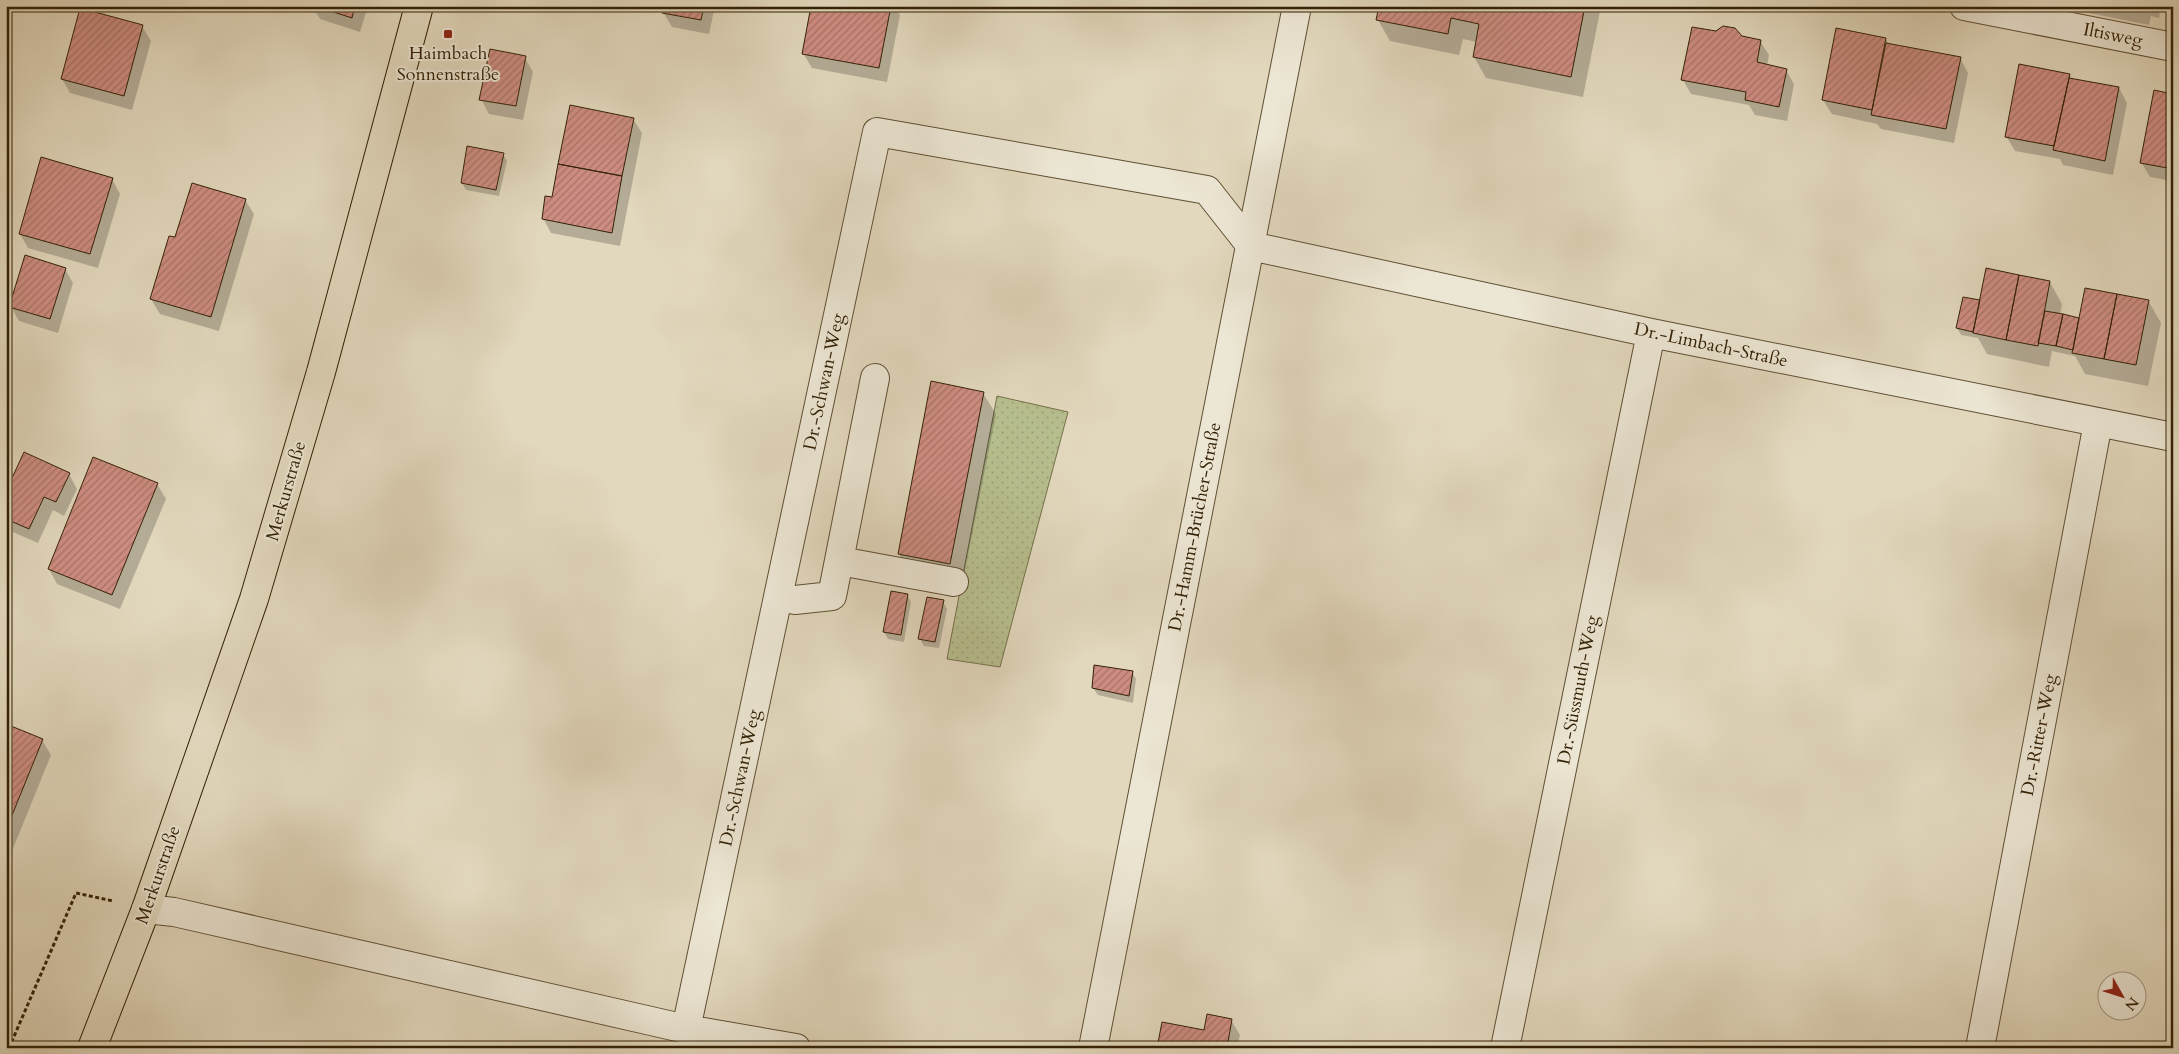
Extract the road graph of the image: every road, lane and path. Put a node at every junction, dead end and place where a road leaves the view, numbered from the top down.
1 (419, 6) edge
2 (1297, 6) edge
3 (1964, 6) edge
4 (1996, 9) edge
5 (2173, 47) edge
6 (1251, 246) junction
7 (1651, 333) junction
8 (875, 378) dead end
9 (2098, 423) junction
10 (2173, 437) edge
11 (840, 560) junction
12 (954, 582) dead end
13 (778, 597) junction
14 (76, 893) dead end
15 (146, 909) junction
16 (686, 1029) junction
17 (9, 1048) edge
18 (92, 1048) edge
19 (796, 1048) edge
20 (1092, 1048) edge
21 (1505, 1048) edge
22 (1980, 1048) edge

1 - 15 main road, Merkurstraße
2 - 6 street, Dr.-Hamm-Brücher-Straße
3 - 4 street, Iltisweg
4 - 5 street, Iltisweg
6 - 7 street, Dr.-Limbach-Straße
6 - 13 street, Dr.-Schwan-Weg
6 - 20 street, Dr.-Hamm-Brücher-Straße
7 - 9 street, Dr.-Limbach-Straße
7 - 21 street, Dr.-Süssmuth-Weg
8 - 11 street
9 - 10 street, Dr.-Limbach-Straße
9 - 22 street, Dr.-Ritter-Weg
11 - 12 street
11 - 13 street
13 - 16 street, Dr.-Schwan-Weg
14 - 17 path
15 - 16 street
15 - 18 main road, Merkurstraße
16 - 19 street

